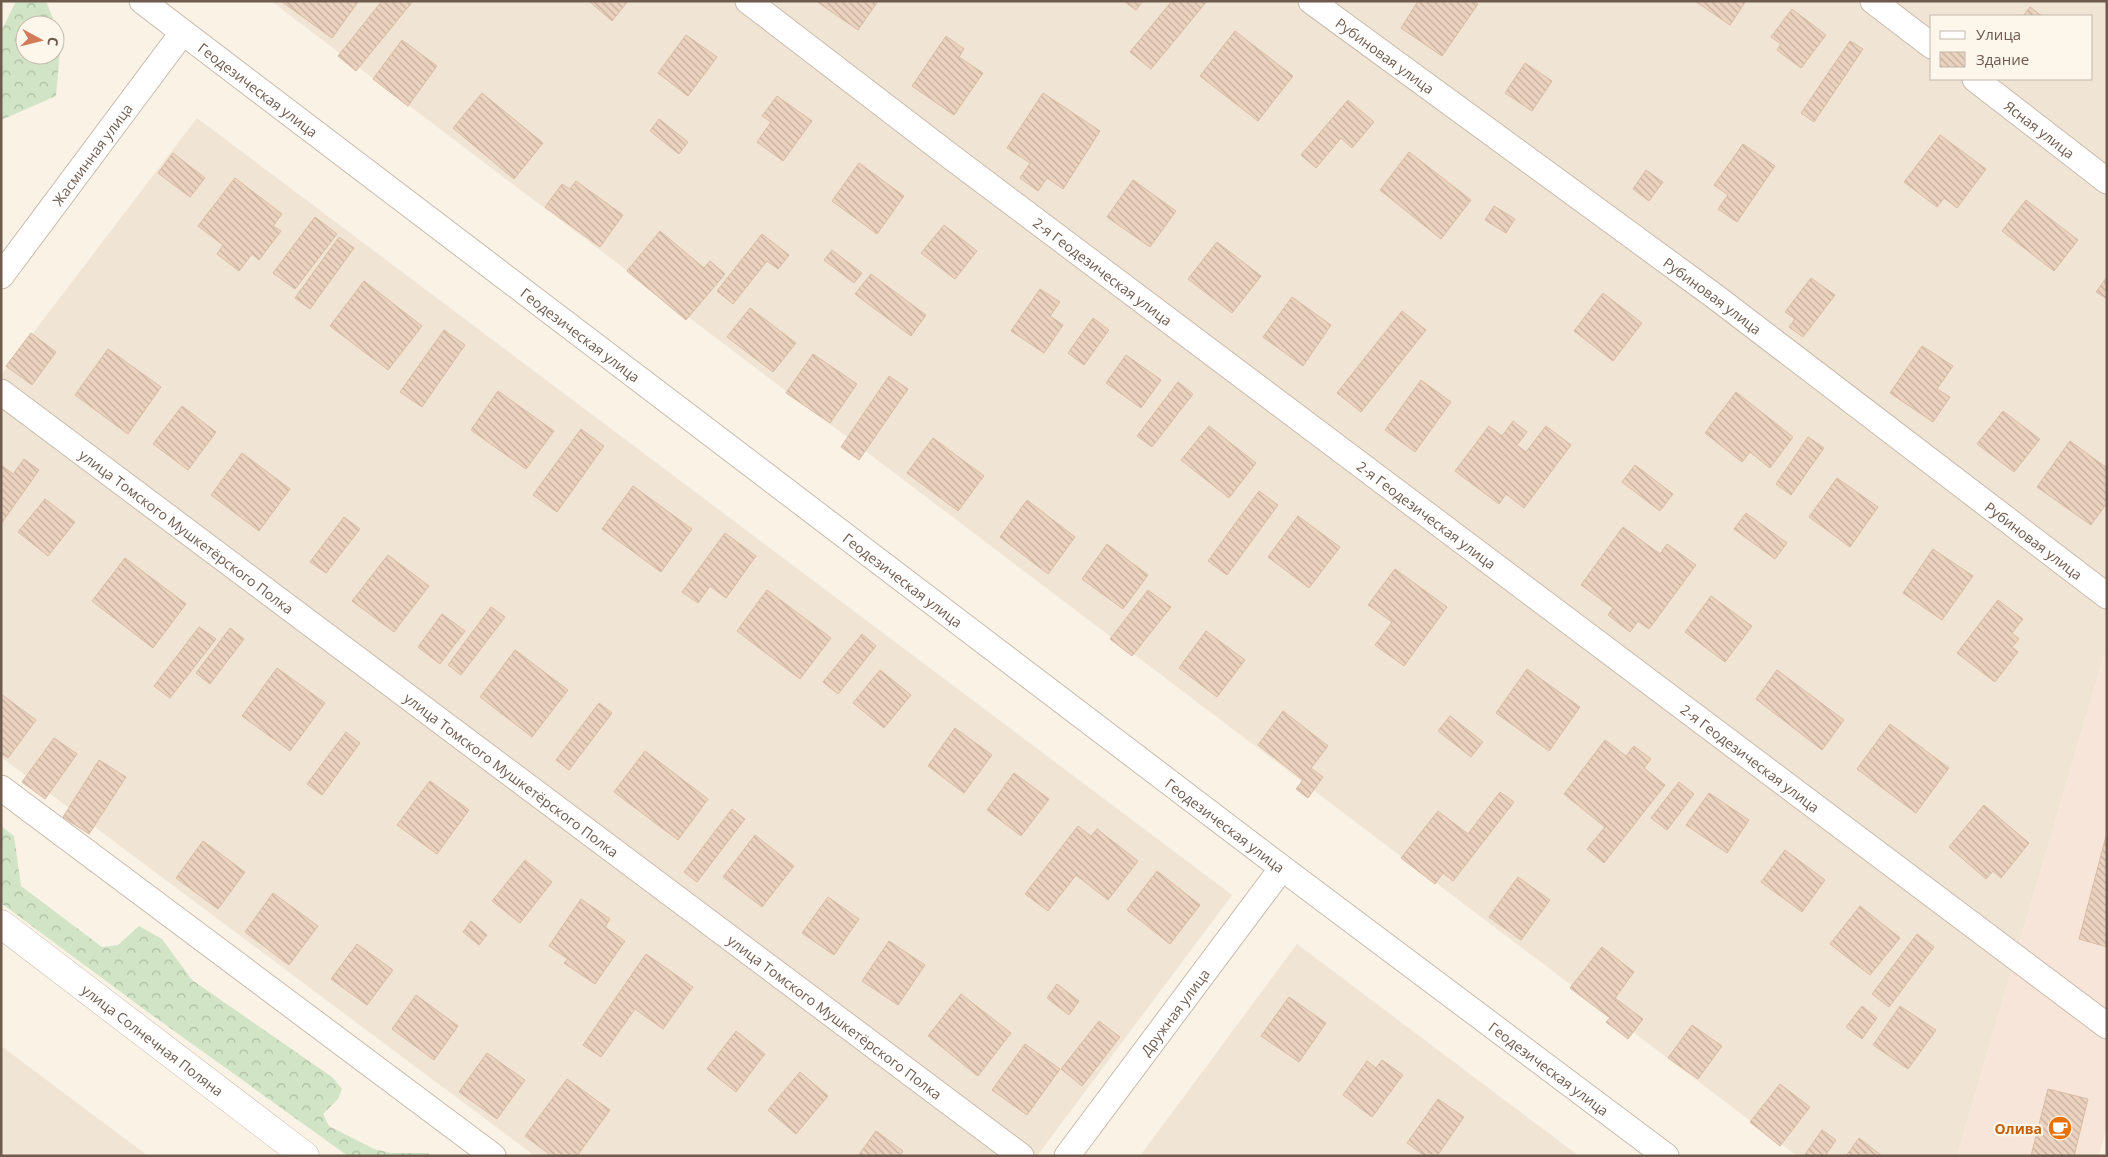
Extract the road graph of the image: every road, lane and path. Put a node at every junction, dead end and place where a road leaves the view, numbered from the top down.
1 (142, 1) edge
2 (748, 1) edge
3 (1311, 1) edge
4 (1873, 1) edge
5 (182, 32) junction
6 (1930, 44) edge
7 (1975, 80) edge
8 (2107, 180) edge
9 (1, 276) edge
10 (1, 392) edge
11 (2107, 596) edge
12 (1, 788) edge
13 (1282, 868) junction
14 (1, 924) edge
15 (2107, 1026) edge
16 (305, 1156) edge
17 (493, 1156) edge
18 (1021, 1156) edge
19 (1067, 1156) edge
20 (1666, 1156) edge

1 - 5 street, Геодезическая улица
2 - 15 street, 2-я Геодезическая улица
3 - 11 street, Рубиновая улица
4 - 6 street
5 - 9 street, Жасминная улица
5 - 13 street, Геодезическая улица
7 - 8 street, Ясная улица
10 - 18 street, улица Томского Мушкетёрского Полка
12 - 17 street
13 - 19 street, Дружная улица
13 - 20 street, Геодезическая улица
14 - 16 street, улица Солнечная Поляна

